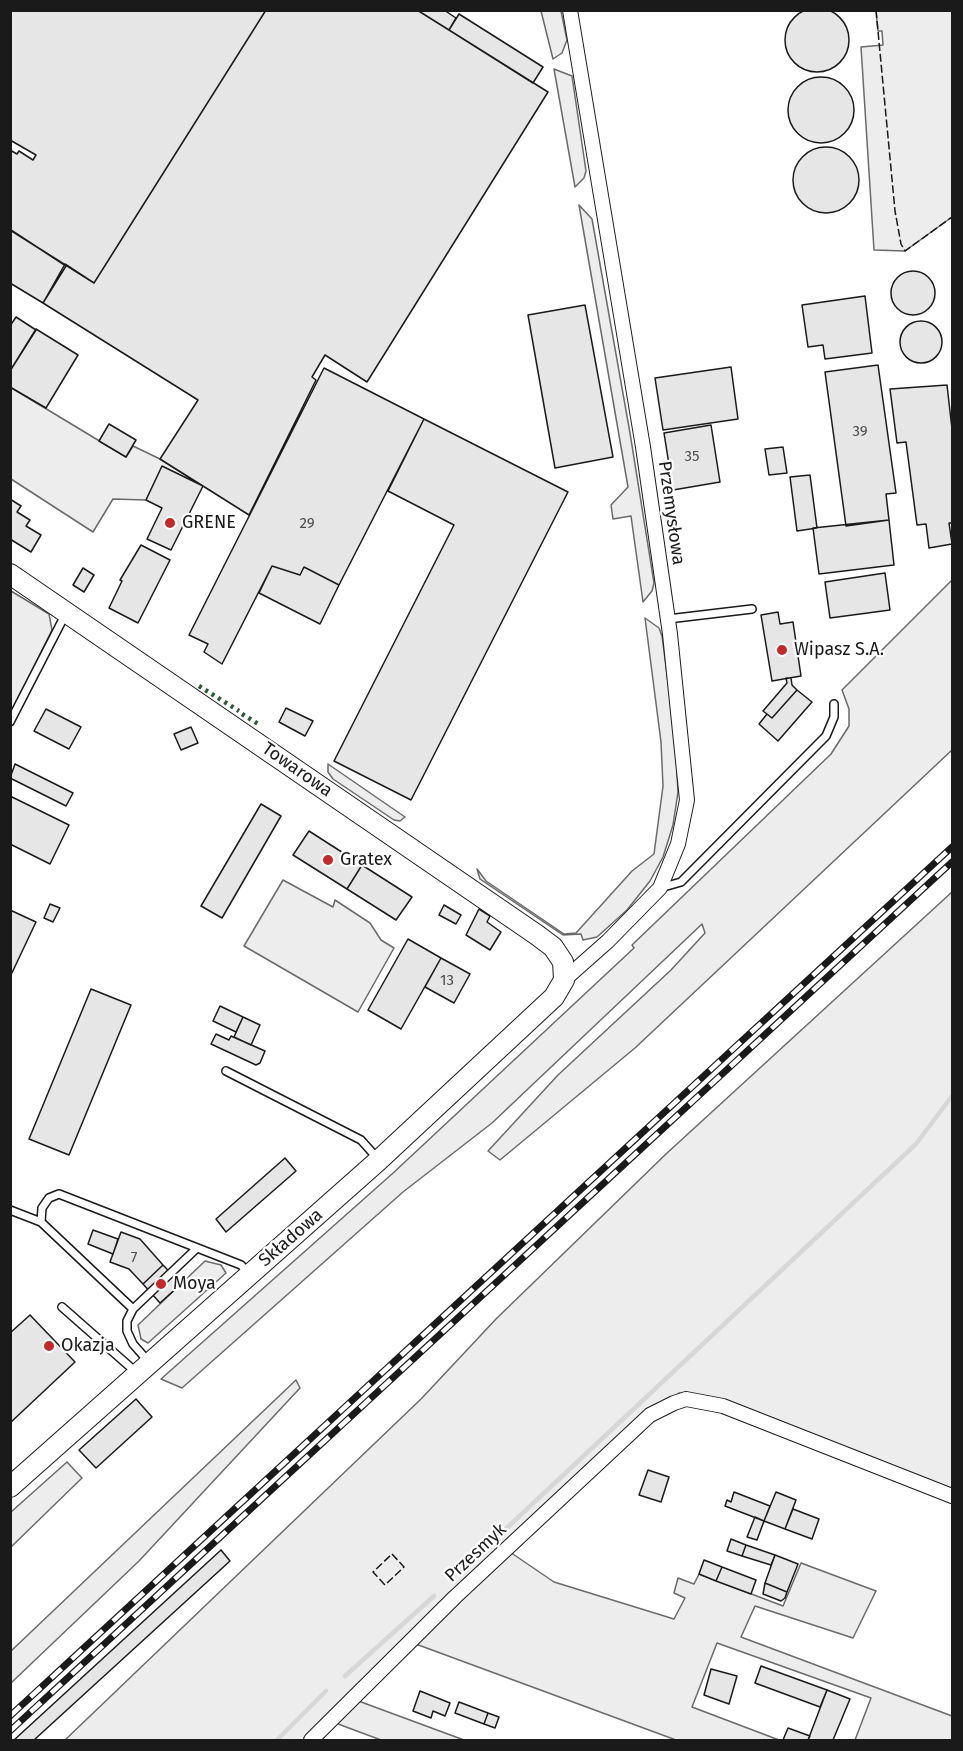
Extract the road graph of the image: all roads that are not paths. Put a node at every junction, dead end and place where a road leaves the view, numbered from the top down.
1 (570, 10) edge
2 (10, 574) edge
3 (752, 609) dead end
4 (67, 612) junction
5 (668, 619) junction
6 (834, 704) dead end
7 (10, 722) edge
8 (660, 888) junction
9 (564, 980) junction
10 (226, 1071) dead end
11 (379, 1160) junction
12 (10, 1210) edge
13 (40, 1222) junction
14 (196, 1249) junction
15 (250, 1274) junction
16 (62, 1307) dead end
17 (133, 1309) junction
18 (143, 1368) junction
19 (10, 1487) edge
20 (952, 1496) edge
21 (311, 1740) edge

1 - 5 street, Przemysłowa
2 - 4 street, Towarowa
3 - 5 lane
4 - 7 lane
4 - 9 street, Towarowa
5 - 8 street, Przemysłowa
6 - 8 lane
8 - 9 street, Przemysłowa
9 - 11 street, Składowa
10 - 11 lane
11 - 15 street, Składowa
12 - 13 lane
13 - 14 lane
13 - 17 lane
14 - 15 lane
14 - 17 lane
15 - 18 street, Składowa
16 - 18 lane
17 - 18 lane
18 - 19 street, Składowa
20 - 21 street, Przesmyk

